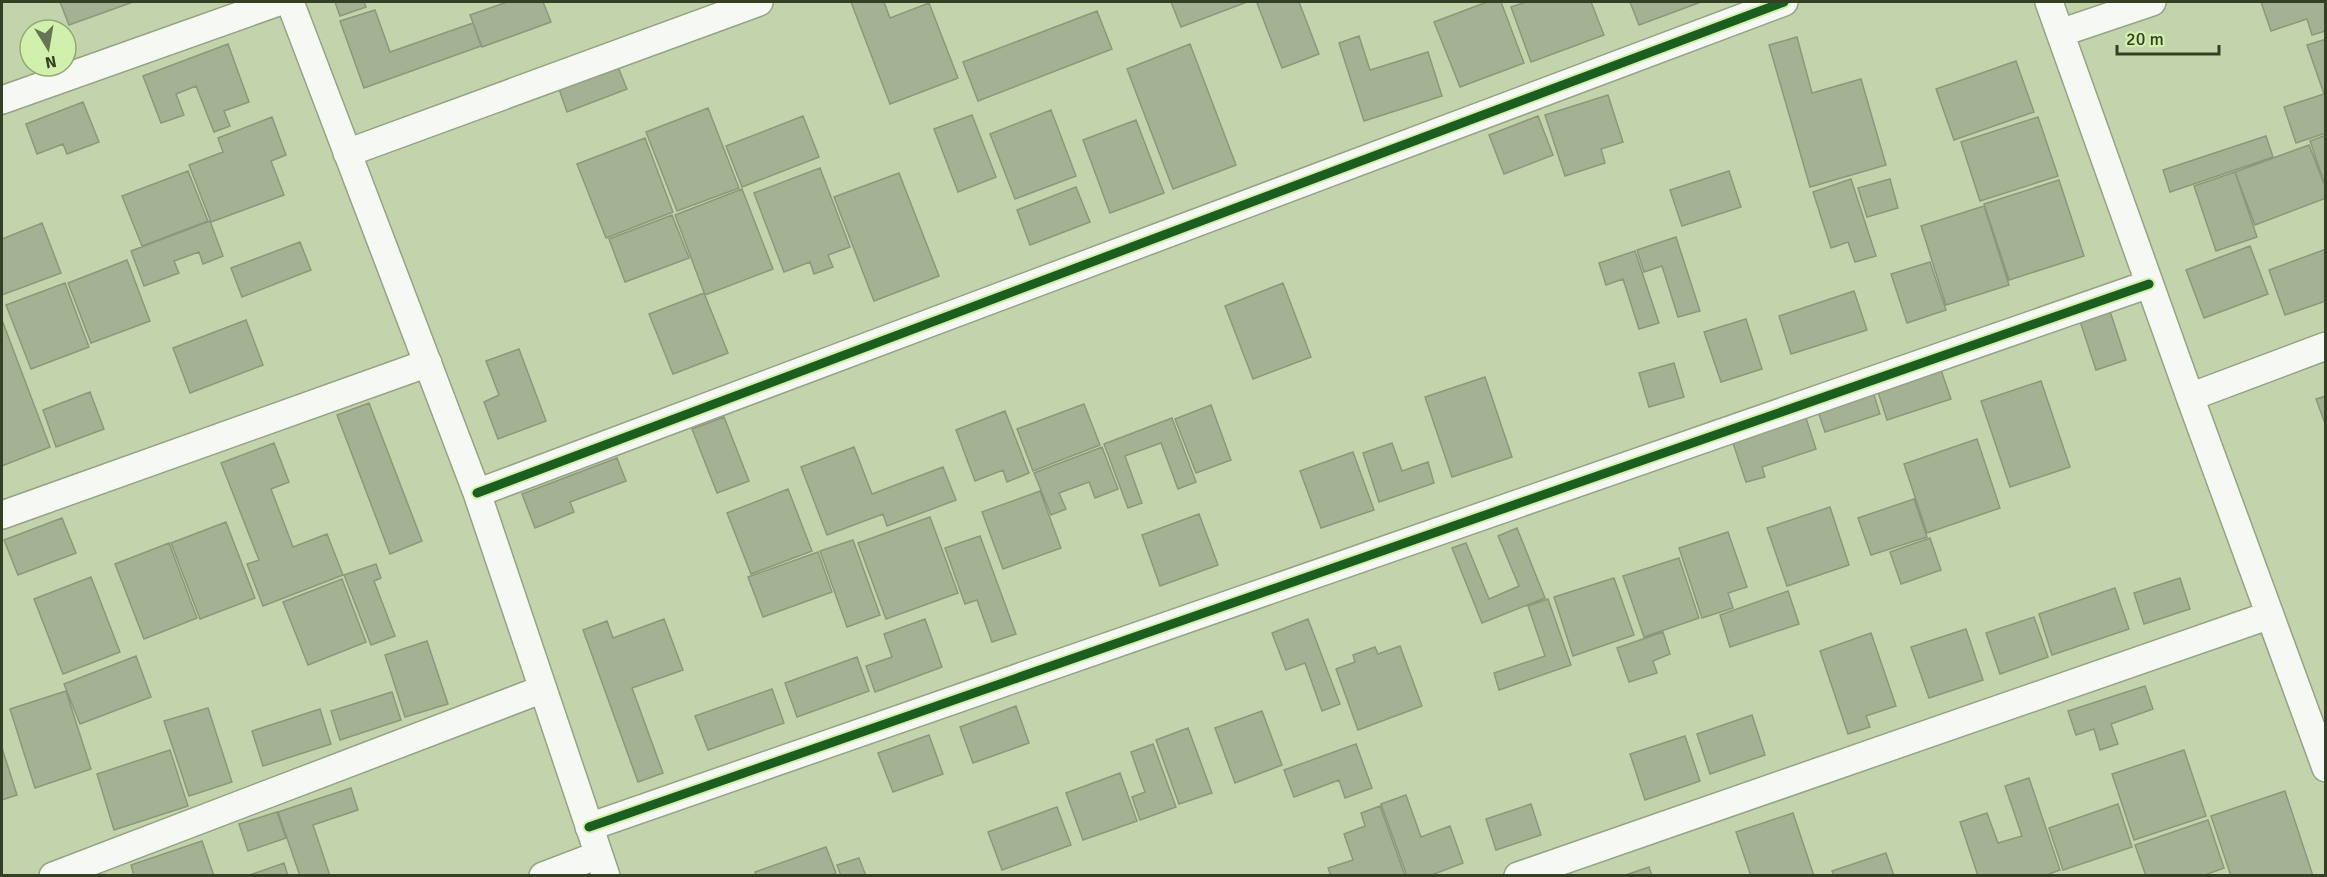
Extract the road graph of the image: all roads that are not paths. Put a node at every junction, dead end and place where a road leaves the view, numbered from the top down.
1 (278, 2) edge
2 (290, 2) edge
3 (759, 2) edge
4 (1784, 2) edge
5 (2049, 2) edge
6 (2152, 2) edge
7 (2060, 33) junction
8 (2, 100) edge
9 (348, 153) junction
10 (2149, 284) junction
11 (2325, 346) edge
12 (428, 363) junction
13 (2190, 397) junction
14 (477, 494) junction
15 (2, 515) edge
16 (2270, 615) junction
17 (543, 690) junction
18 (2324, 759) edge
19 (589, 827) junction
20 (602, 866) edge
21 (53, 876) edge
22 (543, 876) edge
23 (1518, 876) edge

1 - 8 street
2 - 9 street
3 - 9 street
4 - 14 street
5 - 7 street
6 - 7 street
7 - 10 street
9 - 12 street
10 - 13 street
10 - 19 street
11 - 13 street
12 - 14 street
12 - 15 street
13 - 16 street
14 - 17 street
16 - 18 street
16 - 23 street
17 - 19 street
17 - 21 street
19 - 20 street
20 - 22 street

